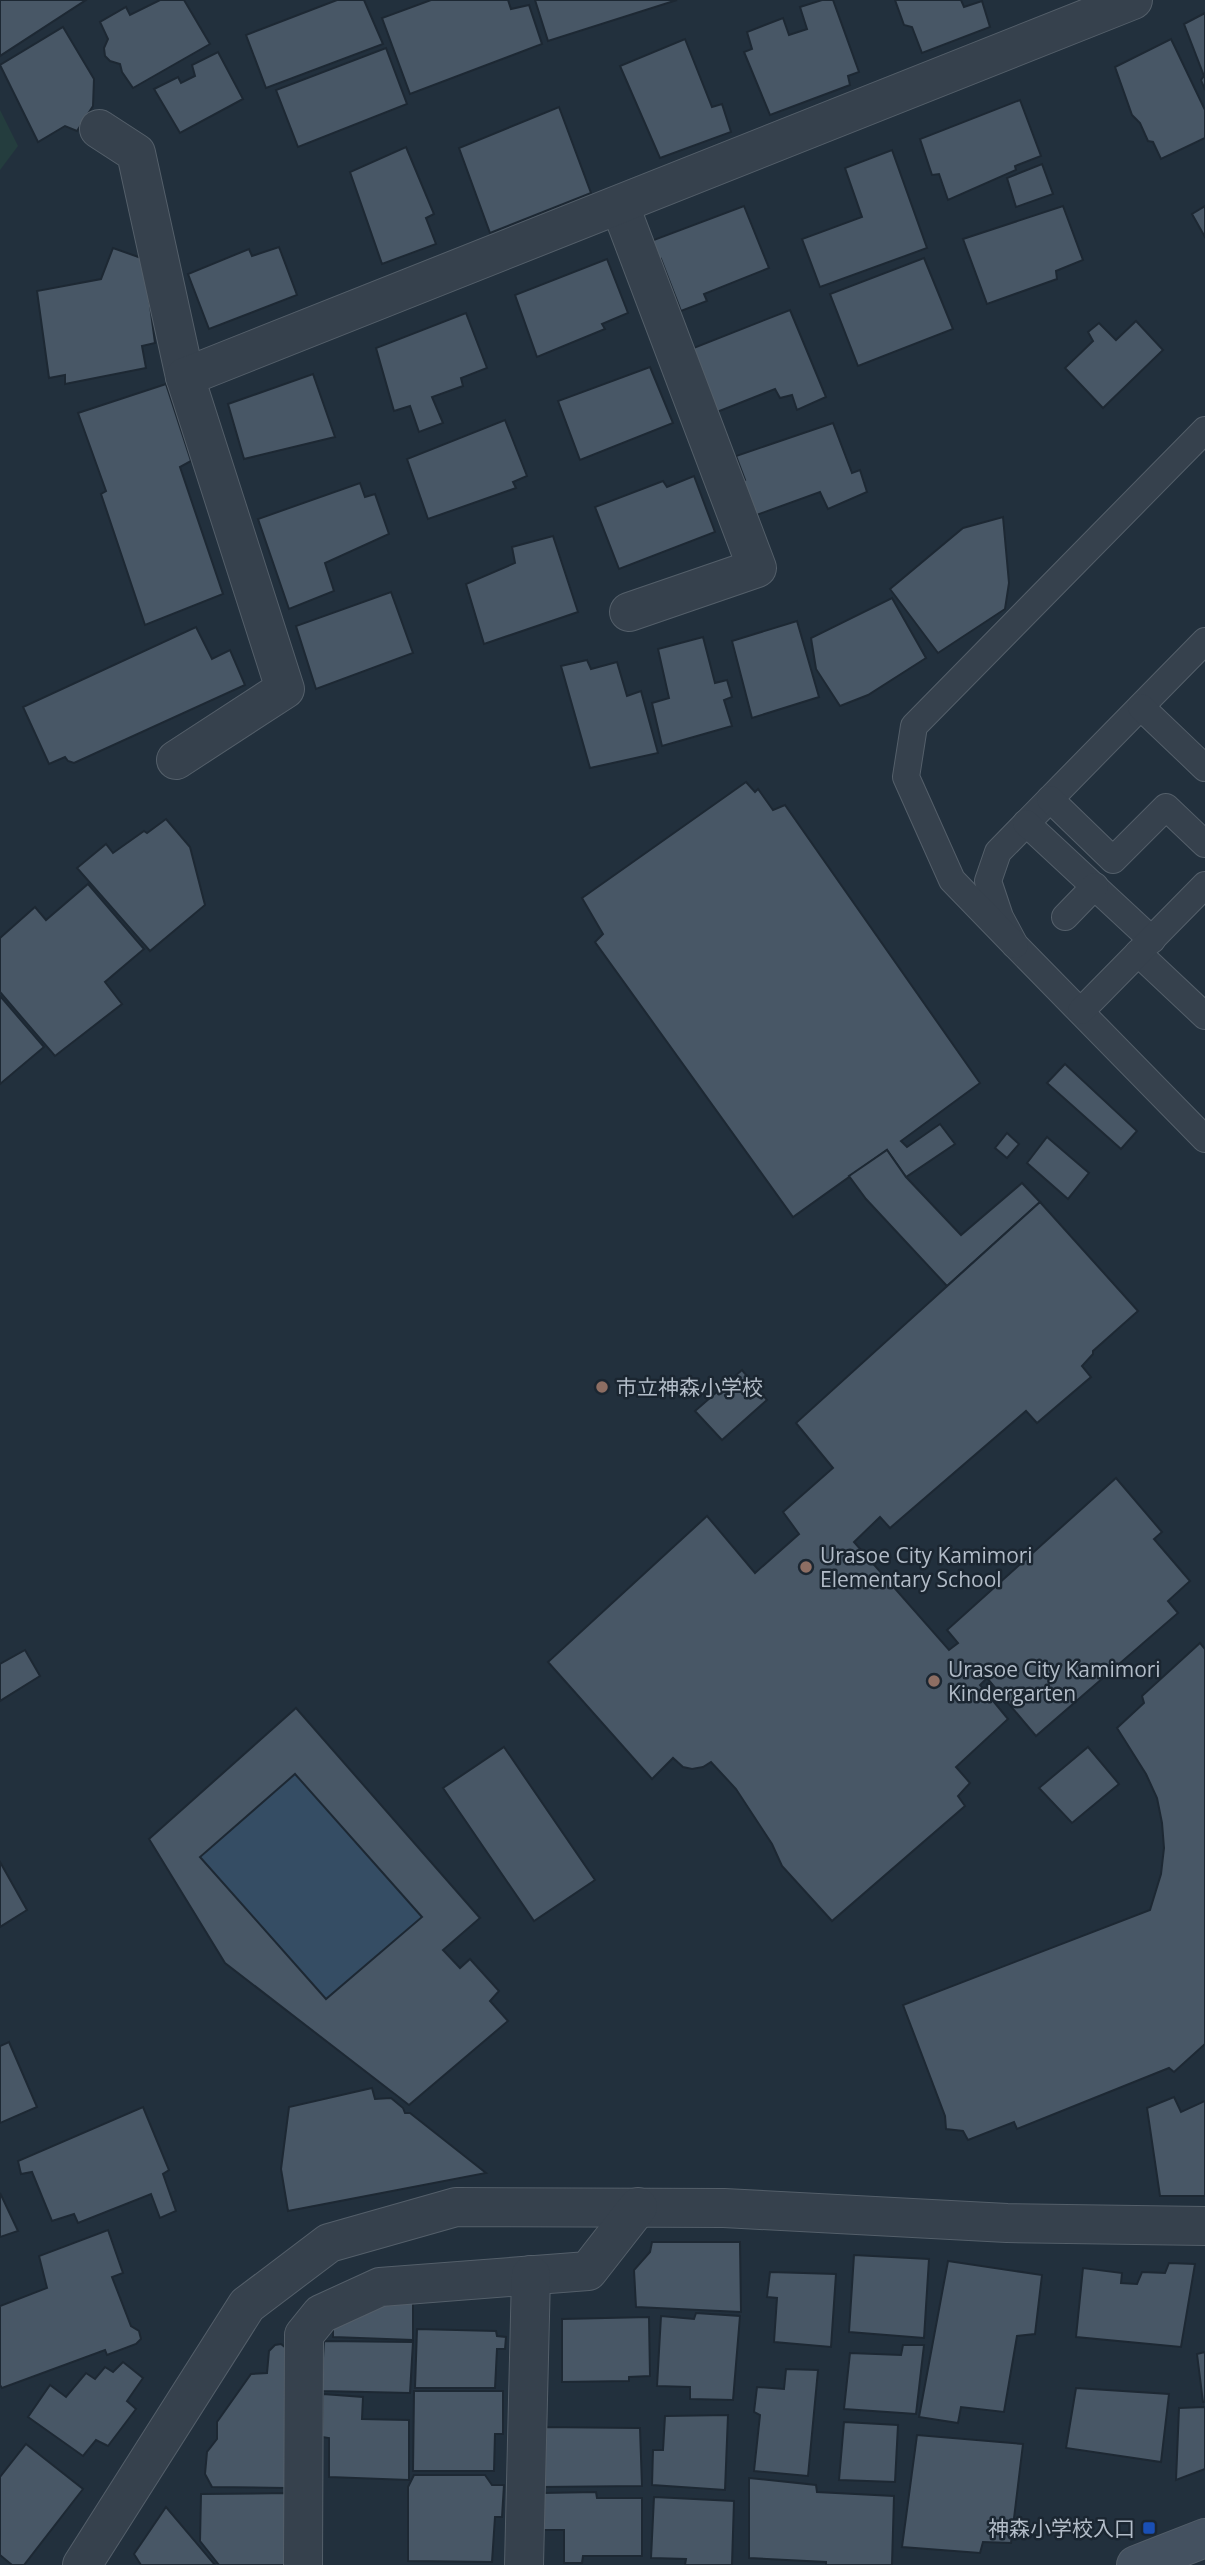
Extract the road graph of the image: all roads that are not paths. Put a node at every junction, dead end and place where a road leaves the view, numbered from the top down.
1 (1133, 0) edge
2 (1087, 8) edge
3 (99, 129) dead end
4 (620, 206) junction
5 (185, 377) junction
6 (1205, 430) edge
7 (629, 612) dead end
8 (1205, 641) edge
9 (1141, 707) junction
10 (176, 760) dead end
11 (1203, 763) edge
12 (1050, 799) junction
13 (1026, 822) junction
14 (1205, 844) edge
15 (1205, 885) edge
16 (1095, 886) junction
17 (1196, 907) edge
18 (1065, 917) dead end
19 (1015, 945) junction
20 (1145, 946) junction
21 (1081, 1011) junction
22 (1205, 1016) edge
23 (1205, 1139) edge
24 (638, 2207) junction
25 (1205, 2226) edge
26 (531, 2275) junction
27 (1205, 2538) edge
28 (82, 2565) edge
29 (303, 2565) edge
30 (524, 2565) edge
31 (1136, 2565) edge

1 - 2 street
2 - 4 street
3 - 5 street
4 - 5 street
4 - 7 street
5 - 10 street
6 - 19 lane
8 - 9 lane
9 - 11 lane
9 - 12 lane
12 - 13 lane
12 - 14 lane
13 - 16 lane
13 - 19 lane
15 - 17 lane
16 - 18 lane
16 - 20 lane
17 - 20 lane
19 - 21 lane
20 - 21 lane
20 - 22 lane
21 - 23 lane
24 - 25 street
24 - 26 street
24 - 28 street
26 - 29 street
26 - 30 street
27 - 31 street

